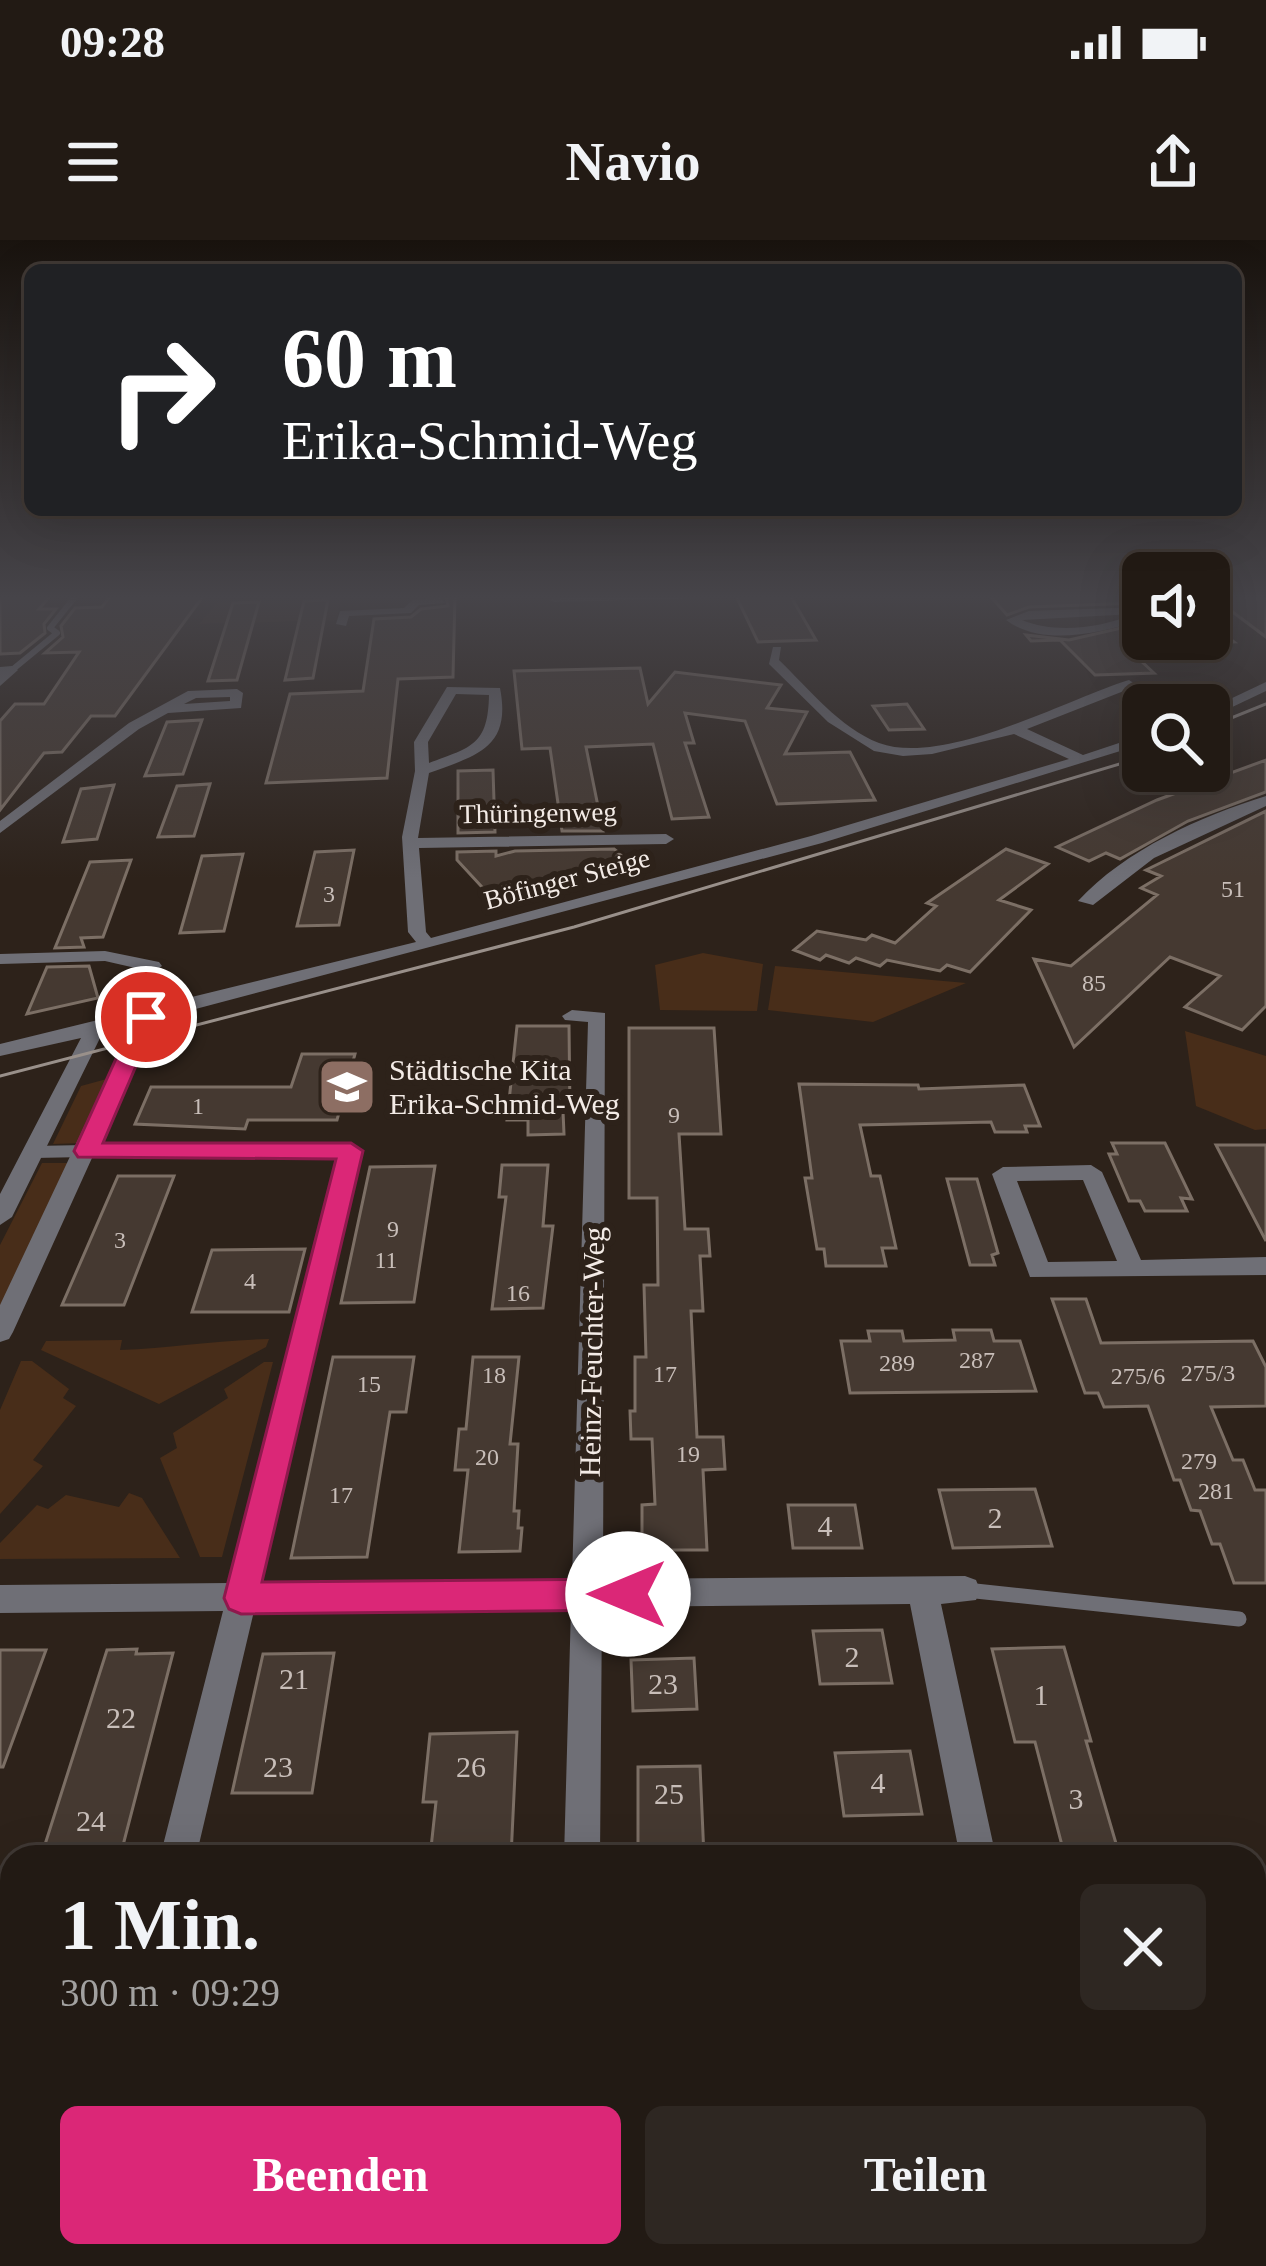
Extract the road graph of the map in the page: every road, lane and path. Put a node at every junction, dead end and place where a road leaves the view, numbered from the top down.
1 (801, 690) edge
2 (1115, 690) edge
3 (1259, 690) edge
4 (1242, 699) junction
5 (1230, 704) edge
6 (1266, 705) edge
7 (170, 710) dead end
8 (1015, 729) junction
9 (1122, 746) edge
10 (422, 750) junction
11 (465, 754) junction
12 (1083, 760) junction
13 (422, 771) junction
14 (1266, 801) edge
15 (0, 828) edge
16 (666, 839) dead end
17 (411, 843) junction
18 (1087, 901) dead end
19 (427, 945) junction
20 (0, 959) edge
21 (153, 966) dead end
22 (572, 1016) dead end
23 (146, 1017) junction
24 (94, 1029) junction
25 (0, 1051) edge
26 (87, 1151) junction
27 (34, 1152) junction
28 (0, 1217) edge
29 (1266, 1266) edge
30 (1132, 1269) junction
31 (0, 1332) edge
32 (965, 1590) joint
33 (923, 1592) junction
34 (586, 1595) junction
35 (241, 1598) junction
36 (0, 1599) edge
37 (1239, 1619) dead end
38 (181, 1845) edge
39 (581, 1845) edge
40 (976, 1845) edge

1 - 8 street
2 - 8 street
3 - 4 street
4 - 5 street
4 - 6 street
7 - 15 street
8 - 12 street
9 - 12 street, Böfinger Steige
10 - 11 street, Thüringenweg
10 - 11 street, Thüringenweg
10 - 13 street, Thüringenweg
11 - 13 street, Thüringenweg
12 - 19 street, Böfinger Steige
13 - 17 street, Thüringenweg
14 - 18 street
16 - 17 street, Thüringenweg
17 - 19 street, Thüringenweg
19 - 23 street, Böfinger Steige
20 - 21 street
22 - 34 street, Heinz-Feuchter-Weg
23 - 24 street, Böfinger Steige
23 - 26 street
24 - 25 street, Böfinger Steige
24 - 27 street
26 - 27 lane
26 - 31 street
26 - 35 street
27 - 28 street
29 - 30 street
30 - 30 street
32 - 33 street
32 - 37 lane
33 - 34 street
33 - 40 street
34 - 35 street
34 - 39 street, Heinz-Feuchter-Weg
35 - 36 street
35 - 38 street

